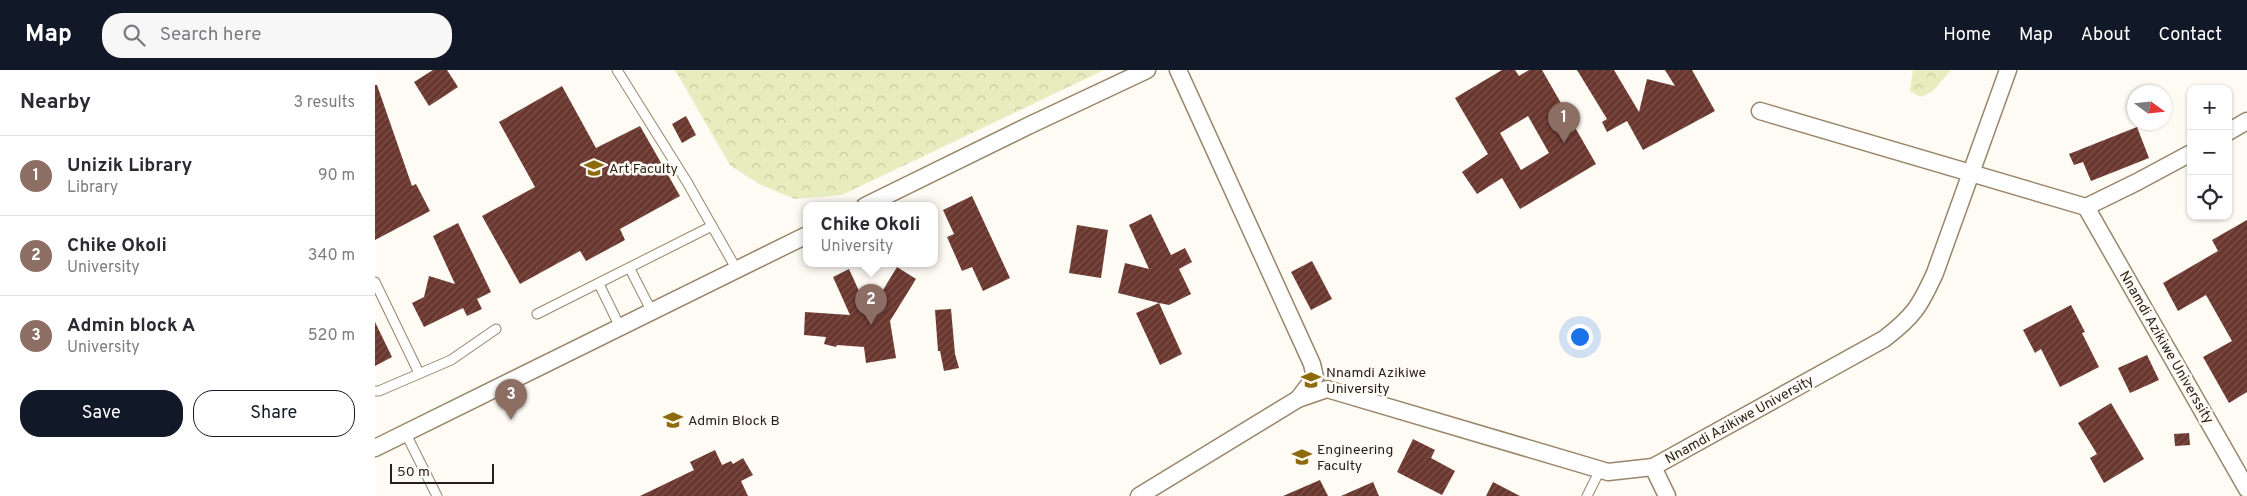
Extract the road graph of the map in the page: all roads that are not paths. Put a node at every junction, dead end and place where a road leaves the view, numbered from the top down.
1 (617, 70) edge
2 (1147, 70) edge
3 (1179, 70) edge
4 (2008, 70) edge
5 (1760, 111) dead end
6 (2247, 121) edge
7 (2231, 130) edge
8 (2187, 154) edge
9 (1971, 174) junction
10 (873, 202) edge
11 (2086, 207) junction
12 (712, 226) junction
13 (803, 237) edge
14 (630, 268) junction
15 (737, 270) junction
16 (375, 282) edge
17 (599, 284) junction
18 (651, 312) junction
19 (537, 314) dead end
20 (620, 327) junction
21 (496, 329) dead end
22 (419, 373) junction
23 (1315, 377) junction
24 (1327, 389) junction
25 (375, 391) edge
26 (1299, 399) junction
27 (405, 432) junction
28 (375, 448) edge
29 (1653, 467) junction
30 (1600, 470) junction
31 (2247, 488) edge
32 (437, 496) edge
33 (1139, 496) edge
34 (1587, 496) edge
35 (1667, 496) edge

1 - 12 lane
2 - 10 street
3 - 23 street
4 - 9 street, Nnamdi Azikiwe University
5 - 9 street
6 - 7 street
8 - 11 street
9 - 11 street
9 - 29 street, Nnamdi Azikiwe University
11 - 31 street, Nnamdi Azikiwe Universsity
12 - 14 lane
12 - 15 lane
13 - 15 street
14 - 17 lane
14 - 18 lane
15 - 18 street
16 - 22 lane
17 - 19 lane
17 - 20 lane
18 - 20 street
20 - 27 street
21 - 22 lane
22 - 25 lane
23 - 24 street
23 - 26 street
24 - 26 street
24 - 30 street, Nnamdi Azikiwe University
26 - 33 street
27 - 28 street
27 - 32 lane
29 - 30 street, Nnamdi Azikiwe University
29 - 35 street
30 - 34 lane

